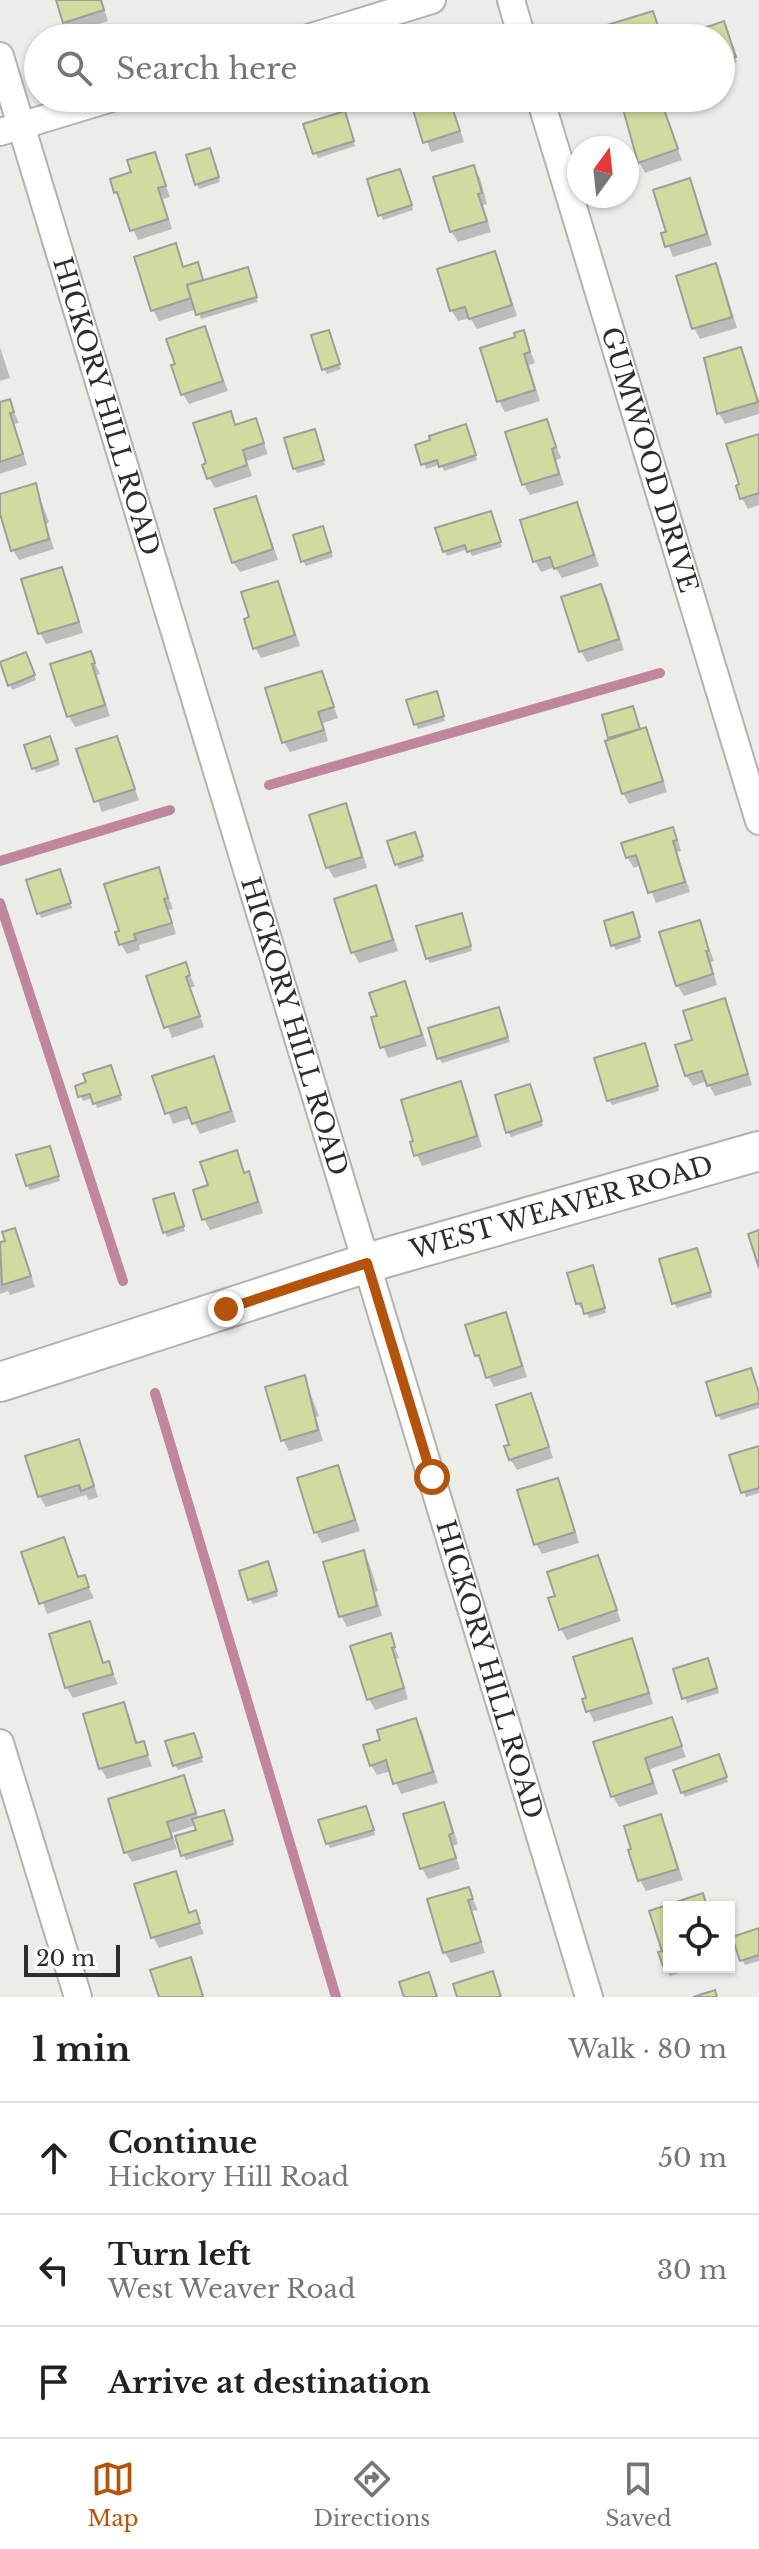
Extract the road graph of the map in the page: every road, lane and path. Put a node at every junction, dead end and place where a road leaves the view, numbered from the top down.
1 (432, 0) edge
2 (511, 0) edge
3 (354, 24) edge
4 (518, 24) edge
5 (0, 56) edge
6 (66, 112) edge
7 (544, 112) edge
8 (11, 129) edge
9 (759, 821) edge
10 (759, 1151) edge
11 (367, 1263) junction
12 (0, 1382) edge
13 (0, 1743) edge
14 (78, 1997) edge
15 (589, 1997) edge

1 - 3 street
2 - 4 street
5 - 8 street, HICKORY HILL ROAD
6 - 8 street
7 - 9 street, GUMWOOD DRIVE
8 - 11 street, HICKORY HILL ROAD
10 - 11 street, WEST WEAVER ROAD
11 - 12 street, WEST WEAVER ROAD
11 - 15 street, HICKORY HILL ROAD
13 - 14 street

